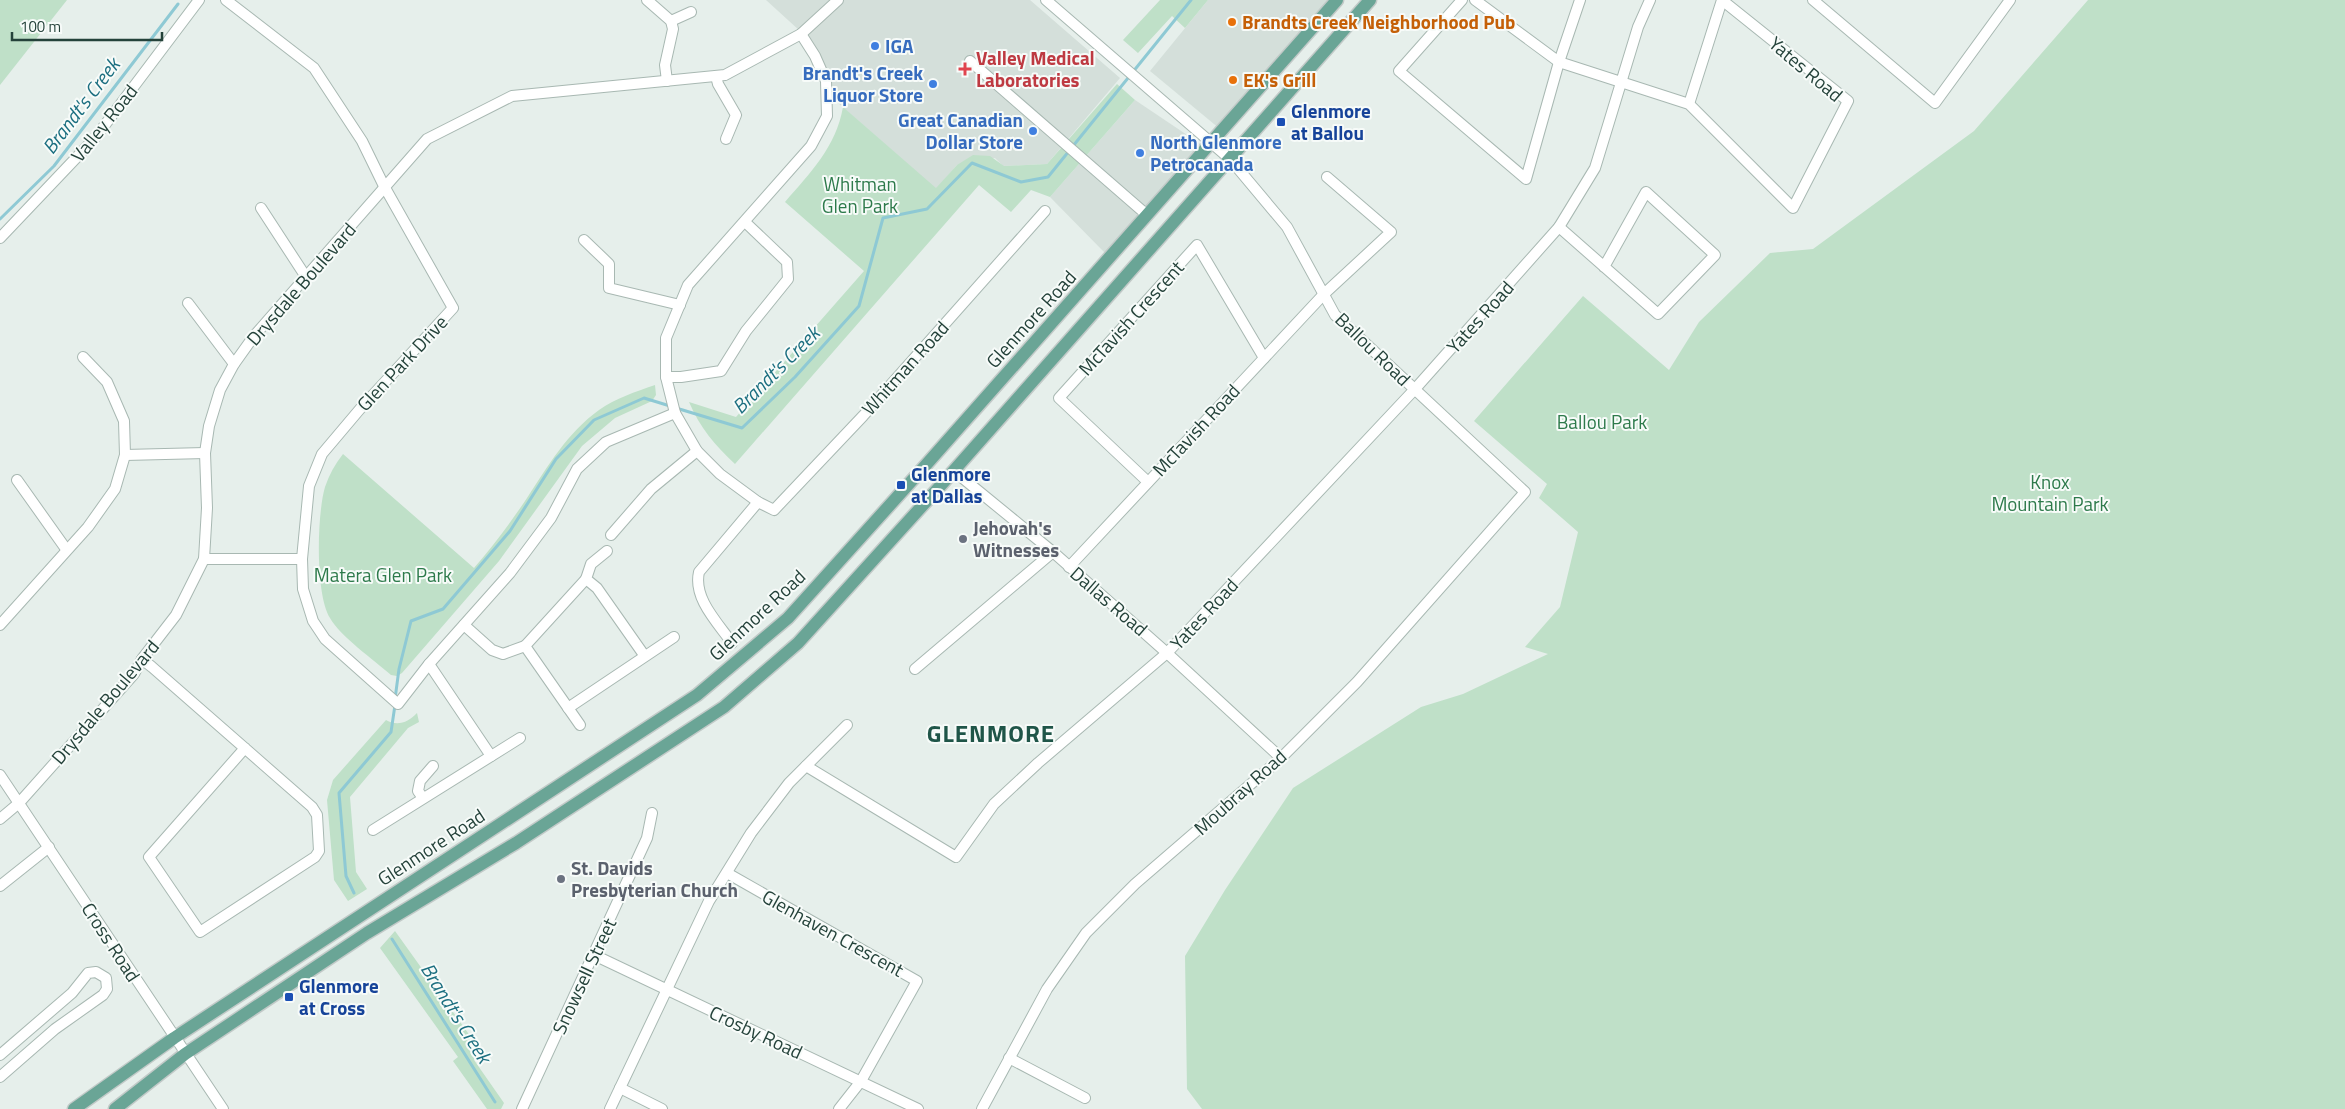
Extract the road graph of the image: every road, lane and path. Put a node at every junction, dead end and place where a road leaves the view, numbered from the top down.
1 (199, 0) edge
2 (226, 0) edge
3 (647, 0) edge
4 (838, 0) edge
5 (1046, 0) edge
6 (1338, 0) edge
7 (1370, 0) edge
8 (1462, 0) edge
9 (1475, 0) edge
10 (1580, 0) edge
11 (1650, 0) edge
12 (1722, 0) edge
13 (1813, 0) edge
14 (2010, 0) edge
15 (691, 12) dead end
16 (671, 21) junction
17 (802, 34) junction
18 (970, 61) dead end
19 (1559, 62) junction
20 (716, 76) junction
21 (667, 81) junction
22 (1621, 84) junction
23 (1689, 104) junction
24 (726, 139) dead end
25 (1211, 144) junction
26 (1230, 159) junction
27 (1327, 177) dead end
28 (384, 186) junction
29 (261, 208) dead end
30 (1045, 211) dead end
31 (1147, 215) junction
32 (745, 222) junction
33 (1559, 227) junction
34 (0, 238) edge
35 (584, 240) dead end
36 (1604, 266) junction
37 (306, 277) junction
38 (1324, 294) junction
39 (188, 303) dead end
40 (680, 305) junction
41 (83, 357) dead end
42 (1264, 358) junction
43 (234, 364) junction
44 (666, 377) junction
45 (1415, 389) junction
46 (674, 413) junction
47 (698, 451) junction
48 (205, 452) junction
49 (125, 455) junction
50 (954, 471) junction
51 (17, 480) dead end
52 (1148, 482) junction
53 (1525, 492) joint
54 (758, 502) junction
55 (611, 535) dead end
56 (66, 549) junction
57 (607, 551) dead end
58 (1052, 552) junction
59 (204, 559) junction
60 (302, 559) junction
61 (1069, 567) junction
62 (586, 579) junction
63 (0, 625) edge
64 (464, 625) junction
65 (674, 637) dead end
66 (732, 643) dead end
67 (525, 646) junction
68 (1167, 653) junction
69 (644, 655) junction
70 (142, 659) junction
71 (430, 664) junction
72 (915, 669) dead end
73 (568, 708) junction
74 (580, 725) dead end
75 (847, 725) dead end
76 (520, 738) dead end
77 (245, 748) junction
78 (491, 756) junction
79 (1281, 758) junction
80 (433, 766) dead end
81 (806, 766) junction
82 (0, 775) edge
83 (423, 798) junction
84 (19, 803) junction
85 (652, 814) dead end
86 (0, 819) edge
87 (374, 830) dead end
88 (49, 847) junction
89 (727, 873) junction
90 (0, 886) edge
91 (594, 955) junction
92 (80, 985) junction
93 (667, 990) junction
94 (94, 1000) junction
95 (174, 1038) junction
96 (185, 1054) junction
97 (0, 1055) edge
98 (1009, 1058) junction
99 (0, 1077) edge
100 (861, 1081) junction
101 (620, 1088) junction
102 (1085, 1098) dead end
103 (74, 1109) edge
104 (115, 1109) edge
105 (223, 1109) edge
106 (522, 1109) edge
107 (610, 1109) edge
108 (662, 1109) edge
109 (839, 1109) edge
110 (918, 1109) edge
111 (982, 1109) edge

1 - 34 street, Valley Road
2 - 28 street, Glen Park Drive
3 - 16 street
4 - 17 street, Drysdale Boulevard
5 - 25 street, Ballou Road
6 - 25 main road, Glenmore Road
7 - 26 main road, Glenmore Road
8 - 19 street
9 - 19 street
10 - 19 street
11 - 22 street, Yates Road
12 - 23 street, Yates Road
12 - 23 street, Yates Road
13 - 14 street
15 - 16 street
16 - 21 street
17 - 20 street, Drysdale Boulevard
17 - 32 street, Whitman Road
18 - 31 street
19 - 22 street
20 - 21 street, Drysdale Boulevard
20 - 24 street
21 - 28 street, Drysdale Boulevard
22 - 23 street, Yates Road
22 - 33 street, Yates Road
25 - 26 street, Ballou Road
25 - 31 main road, Glenmore Road
26 - 38 street, Ballou Road
26 - 50 main road, Glenmore Road
27 - 38 street, McTavish Road
28 - 37 street, Drysdale Boulevard
28 - 60 street, Glen Park Drive
29 - 37 street
30 - 54 street, Whitman Road
31 - 95 main road, Glenmore Road
32 - 40 street, Whitman Road
32 - 44 street
33 - 36 street
33 - 45 street, Yates Road
35 - 40 street
36 - 36 street
37 - 43 street, Drysdale Boulevard
38 - 42 street, McTavish Road
38 - 45 street, Ballou Road
39 - 43 street
40 - 44 street, Whitman Road
41 - 49 street
42 - 52 street, McTavish Road
42 - 52 street, McTavish Crescent
43 - 48 street, Drysdale Boulevard
44 - 46 street, Whitman Road
45 - 53 street, Ballou Road
45 - 68 street, Yates Road
46 - 47 street, Whitman Road
46 - 64 street, Glen Park Drive
47 - 54 street, Whitman Road
47 - 55 street
48 - 49 street
48 - 59 street, Drysdale Boulevard
49 - 56 street
50 - 58 street, Dallas Road
50 - 96 main road, Glenmore Road
51 - 56 street
52 - 61 street, McTavish Road
53 - 79 street, Moubray Road
54 - 66 street
56 - 63 street
57 - 62 street
58 - 61 street, Dallas Road
58 - 72 street
59 - 60 street
59 - 70 street, Drysdale Boulevard
60 - 71 street, Glen Park Drive
61 - 68 street, Dallas Road
62 - 67 street
62 - 69 street
64 - 67 street
64 - 71 street, Glen Park Drive
65 - 69 street
67 - 73 street
68 - 79 street, Dallas Road
68 - 81 street, Yates Road
69 - 73 street
70 - 77 street
70 - 84 street, Drysdale Boulevard
71 - 78 street
73 - 74 street
75 - 81 street
76 - 78 street
77 - 77 street
78 - 83 street
79 - 98 street, Moubray Road
80 - 83 street
81 - 89 street
82 - 84 street, Cross Road
83 - 87 street
84 - 86 street, Drysdale Boulevard
84 - 88 street, Cross Road
85 - 91 street, Snowsell Street
88 - 90 street
88 - 95 street, Cross Road
89 - 93 street
89 - 100 street, Glenhaven Crescent
91 - 93 street, Crosby Road
91 - 106 street, Snowsell Street
92 - 94 street
92 - 94 street
92 - 97 street
93 - 100 street, Crosby Road
93 - 101 street
94 - 99 street
95 - 96 street, Cross Road
95 - 103 main road, Glenmore Road
96 - 104 main road, Glenmore Road
96 - 105 street, Cross Road
98 - 102 street
98 - 111 street, Moubray Road
100 - 109 street
100 - 110 street, Crosby Road
101 - 107 street
101 - 108 street

